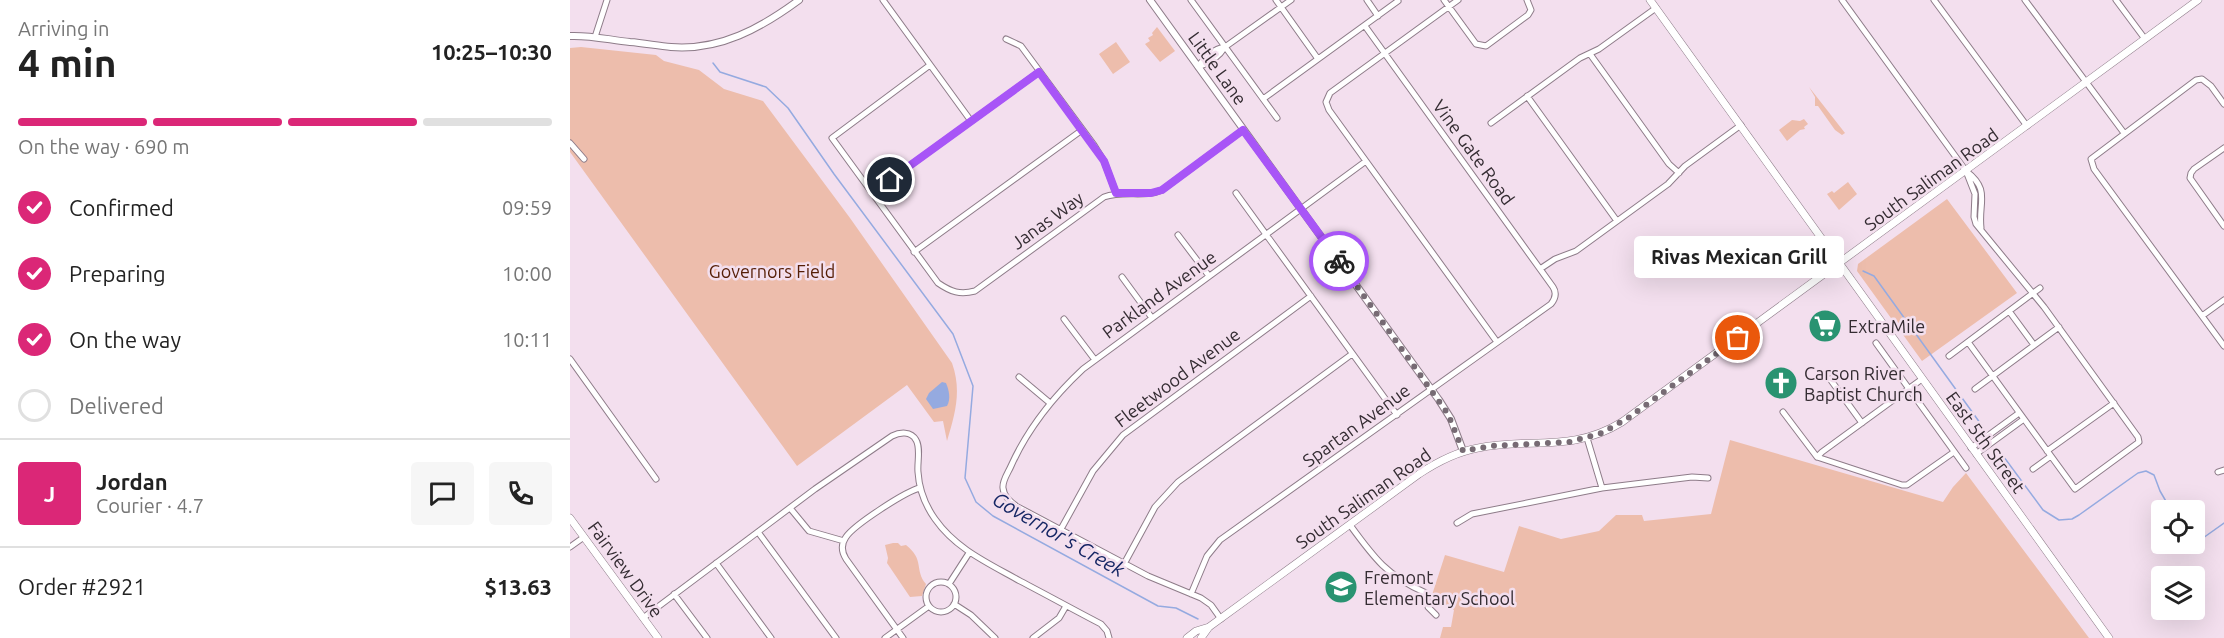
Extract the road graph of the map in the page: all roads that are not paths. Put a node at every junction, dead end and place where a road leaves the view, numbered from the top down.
1 (607, 0) edge
2 (799, 0) edge
3 (883, 0) edge
4 (1150, 0) edge
5 (1191, 0) edge
6 (1276, 0) edge
7 (1291, 0) edge
8 (1367, 0) edge
9 (1444, 0) edge
10 (1458, 0) edge
11 (1527, 0) edge
12 (1650, 0) edge
13 (1842, 0) edge
14 (1934, 0) edge
15 (2025, 0) edge
16 (2116, 0) edge
17 (2198, 0) edge
18 (1398, 1) edge
19 (1449, 6) junction
20 (1281, 7) junction
21 (1656, 8) junction
22 (1378, 16) junction
23 (1365, 26) junction
24 (570, 36) edge
25 (595, 37) junction
26 (1006, 39) dead end
27 (2145, 39) junction
28 (1226, 47) junction
29 (1384, 53) junction
30 (1590, 54) junction
31 (1318, 59) junction
32 (930, 65) junction
33 (1198, 67) junction
34 (1039, 72) junction
35 (2086, 83) junction
36 (1527, 96) junction
37 (1263, 99) junction
38 (2224, 104) edge
39 (1277, 118) dead end
40 (971, 121) junction
41 (1491, 123) dead end
42 (1742, 125) junction
43 (2027, 126) junction
44 (1082, 130) junction
45 (1243, 130) junction
46 (2124, 133) junction
47 (570, 143) edge
48 (2224, 148) edge
49 (584, 159) dead end
50 (1366, 161) junction
51 (1966, 171) junction
52 (1679, 173) junction
53 (872, 193) junction
54 (1116, 193) junction
55 (1236, 193) dead end
56 (1300, 209) junction
57 (1617, 221) junction
58 (2224, 226) edge
59 (1178, 235) dead end
60 (1266, 235) junction
61 (914, 252) junction
62 (1839, 264) junction
63 (1540, 269) junction
64 (1209, 276) junction
65 (1122, 277) dead end
66 (2040, 288) dead end
67 (2033, 294) junction
68 (1311, 296) junction
69 (1555, 296) joint
70 (2224, 300) edge
71 (2009, 311) junction
72 (2202, 316) junction
73 (1152, 318) junction
74 (1064, 319) dead end
75 (2059, 327) junction
76 (1497, 342) junction
77 (1968, 342) junction
78 (1876, 343) dead end
79 (2034, 345) junction
80 (2224, 346) edge
81 (1352, 354) junction
82 (1949, 356) dead end
83 (570, 360) edge
84 (1095, 360) junction
85 (1992, 376) junction
86 (1019, 377) dead end
87 (1830, 379) dead end
88 (1922, 379) junction
89 (1909, 389) junction
90 (1975, 389) dead end
91 (1431, 390) junction
92 (1050, 403) junction
93 (2114, 403) junction
94 (1783, 412) dead end
95 (2019, 413) junction
96 (1397, 415) junction
97 (2024, 419) junction
98 (1862, 423) junction
99 (1587, 438) junction
100 (1463, 451) junction
101 (1974, 451) junction
102 (1954, 452) junction
103 (2049, 454) junction
104 (1817, 457) junction
105 (1966, 468) dead end
106 (2033, 469) dead end
107 (1708, 478) dead end
108 (656, 479) dead end
109 (920, 488) junction
110 (1602, 489) junction
111 (790, 508) junction
112 (570, 518) edge
113 (1457, 523) dead end
114 (1350, 525) junction
115 (1061, 530) junction
116 (758, 532) junction
117 (584, 537) junction
118 (844, 541) junction
119 (570, 547) edge
120 (969, 553) junction
121 (716, 563) junction
122 (1124, 564) junction
123 (949, 585) junction
124 (674, 594) junction
125 (1191, 594) junction
126 (954, 604) junction
127 (929, 606) junction
128 (1066, 606) junction
129 (1436, 615) dead end
130 (643, 618) junction
131 (1221, 619) junction
132 (1209, 627) junction
133 (896, 630) junction
134 (658, 638) edge
135 (707, 638) edge
136 (771, 638) edge
137 (836, 638) edge
138 (885, 638) edge
139 (903, 638) edge
140 (995, 638) edge
141 (1033, 638) edge
142 (1109, 638) edge
143 (1187, 638) edge
144 (1201, 638) edge
145 (2109, 638) edge

1 - 25 street
2 - 25 street
3 - 32 street
4 - 33 street, Little Lane
5 - 28 street
6 - 20 street
7 - 20 street
8 - 22 street
9 - 19 street
10 - 19 street
11 - 19 street
12 - 21 main road, East 5th Street
13 - 51 street
14 - 43 street
15 - 35 street
16 - 27 street
17 - 27 main road, South Saliman Road
18 - 22 street
19 - 29 street
20 - 28 street
20 - 31 street
21 - 30 street
21 - 42 main road, East 5th Street
22 - 23 street
23 - 29 street, Vine Gate Road
23 - 31 street
24 - 25 street
26 - 34 street
27 - 35 main road, South Saliman Road
28 - 33 street
28 - 37 street
29 - 50 street
29 - 63 street, Vine Gate Road
30 - 36 street
30 - 52 street
31 - 37 street
32 - 40 street
32 - 53 street
33 - 45 street, Little Lane
34 - 40 street
34 - 44 street
35 - 43 main road, South Saliman Road
35 - 46 street
36 - 41 street
36 - 57 street
37 - 39 street
38 - 46 street
40 - 53 street
42 - 52 street
42 - 62 main road, East 5th Street
43 - 51 main road, South Saliman Road
44 - 54 street
44 - 61 street
45 - 54 street, Janas Way
45 - 56 street, Little Lane
46 - 72 street
47 - 49 street
48 - 58 street
50 - 56 street, Parkland Avenue
50 - 76 street
51 - 62 main road, South Saliman Road
51 - 67 street
52 - 57 street
53 - 61 street
54 - 61 street, Janas Way
55 - 60 street
56 - 60 street, Parkland Avenue
56 - 91 street, Little Lane
57 - 63 street
59 - 64 street
60 - 64 street, Parkland Avenue
60 - 68 street
62 - 88 main road, East 5th Street
62 - 99 main road, South Saliman Road
63 - 69 street, Vine Gate Road
64 - 73 street, Parkland Avenue
65 - 73 street
66 - 67 street
67 - 71 street
67 - 75 street
68 - 81 street
68 - 115 street, Fleetwood Avenue
69 - 76 street, Spartan Avenue
70 - 72 street
71 - 77 street
71 - 79 street
72 - 80 street
73 - 84 street, Parkland Avenue
74 - 84 street
75 - 79 street
75 - 93 street
76 - 91 street, Spartan Avenue
77 - 82 street
77 - 85 street
78 - 89 street
79 - 85 street
81 - 96 street
81 - 122 street
83 - 108 street
84 - 92 street, Parkland Avenue
85 - 90 street
85 - 95 street
86 - 92 street
87 - 98 street
88 - 89 street
88 - 101 main road, East 5th Street
89 - 98 street
89 - 102 street
91 - 96 street, Spartan Avenue
91 - 100 street, Little Lane
92 - 115 street, Parkland Avenue
93 - 103 street
93 - 103 street
94 - 104 street
95 - 97 street
95 - 101 street
96 - 125 street, Spartan Avenue
97 - 101 street
97 - 103 street
98 - 104 street
99 - 100 main road, South Saliman Road
99 - 110 street
100 - 114 main road, South Saliman Road
101 - 145 main road, East 5th Street
102 - 104 street
102 - 105 street
103 - 106 street
107 - 110 street
109 - 111 street
109 - 118 street
109 - 120 street
110 - 113 street
111 - 116 street
111 - 118 street
112 - 117 main road, Fairview Drive
114 - 129 street
114 - 131 main road, South Saliman Road
115 - 122 street
116 - 121 street
116 - 137 street
117 - 119 street
117 - 130 main road, Fairview Drive
118 - 133 street
120 - 123 street
120 - 128 street
121 - 124 street
121 - 136 street
122 - 125 street
123 - 126 street
123 - 127 street
124 - 130 street
124 - 135 street
125 - 131 street
126 - 127 street
126 - 140 street
127 - 133 street
128 - 141 street
128 - 142 street
130 - 134 main road, Fairview Drive
131 - 132 main road, South Saliman Road
132 - 143 main road, South Saliman Road
132 - 144 main road, South Saliman Road
133 - 138 street
133 - 139 street

